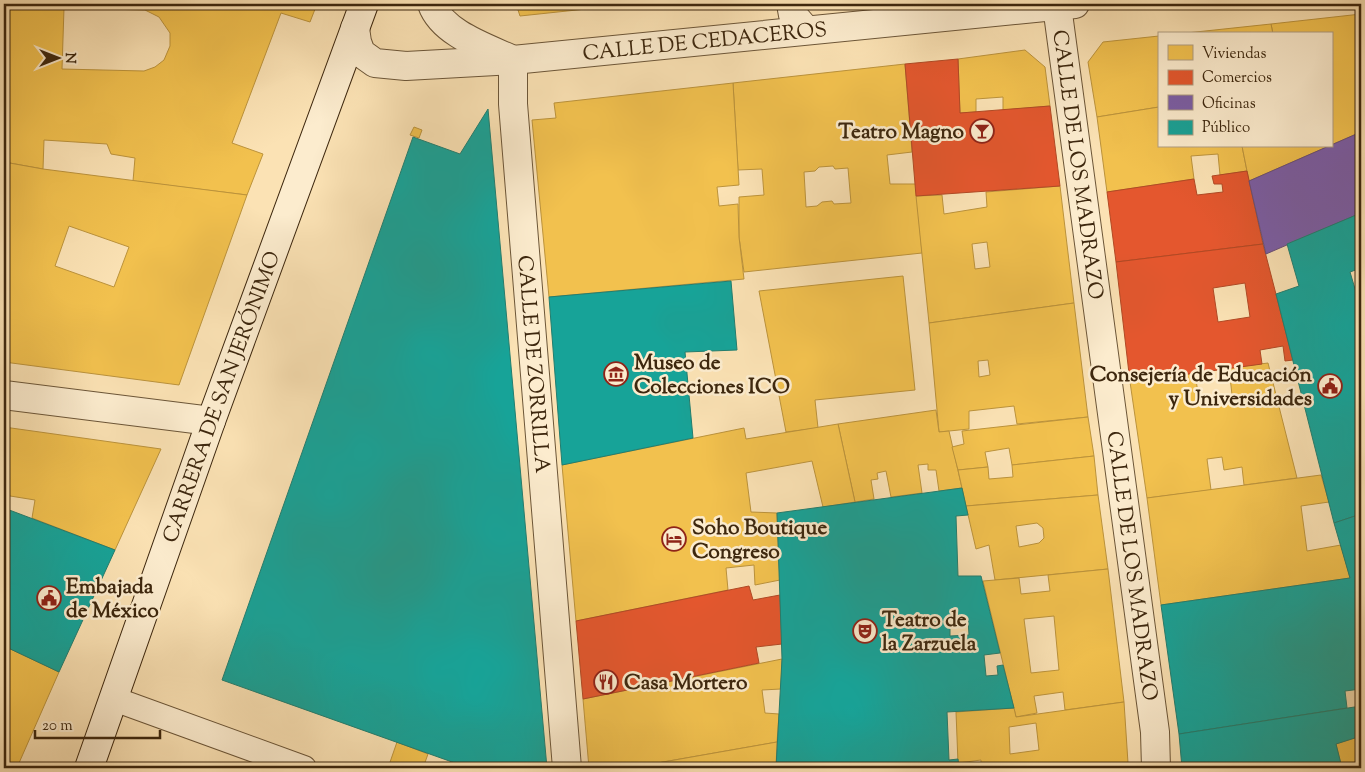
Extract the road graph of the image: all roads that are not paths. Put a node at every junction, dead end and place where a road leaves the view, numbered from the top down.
1 (432, 4) edge
2 (791, 4) edge
3 (1066, 5) edge
4 (360, 16) edge
5 (806, 30) junction
6 (513, 60) junction
7 (4, 395) edge
8 (211, 421) junction
9 (114, 699) junction
10 (89, 768) edge
11 (304, 768) edge
12 (568, 768) edge
13 (1156, 768) edge

1 - 6 street
2 - 5 street
3 - 5 street, CALLE DE CEDACEROS
3 - 13 street, CALLE DE LOS MADRAZO
4 - 6 street, CARRERA DE SAN JERÓNIMO
4 - 8 street, CARRERA DE SAN JERÓNIMO
5 - 6 street, CALLE DE CEDACEROS
6 - 12 street, CALLE DE ZORRILLA
7 - 8 street
8 - 9 street, CARRERA DE SAN JERÓNIMO
9 - 10 street, CARRERA DE SAN JERÓNIMO
9 - 11 lane

